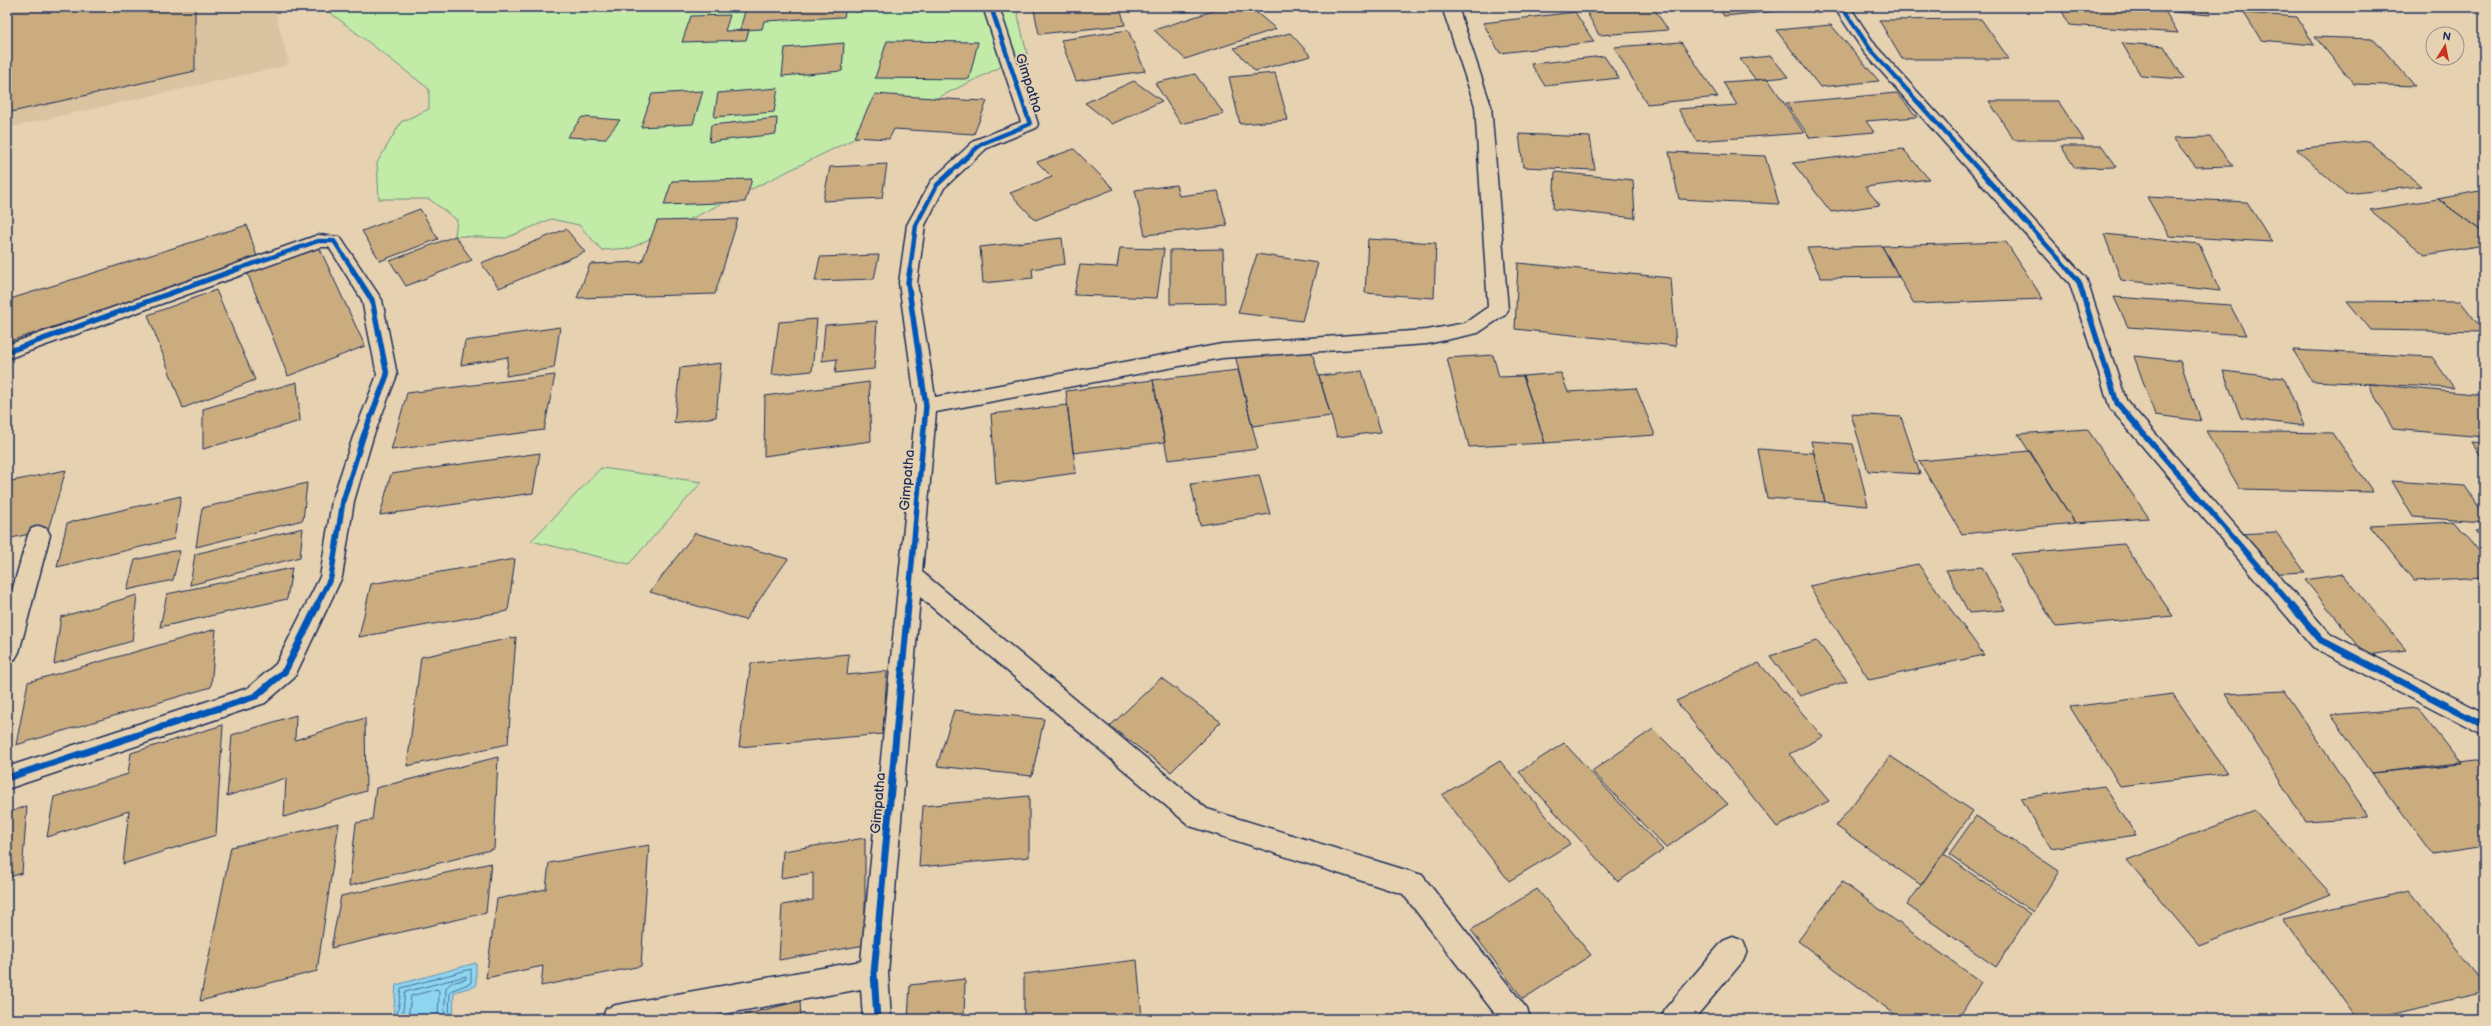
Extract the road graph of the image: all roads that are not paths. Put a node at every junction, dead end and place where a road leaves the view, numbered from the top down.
1 (991, 7) edge
2 (1450, 7) edge
3 (1842, 7) edge
4 (7, 352) edge
5 (926, 406) junction
6 (39, 535) dead end
7 (911, 576) junction
8 (7, 652) edge
9 (2484, 725) edge
10 (7, 778) edge
11 (1733, 951) dead end
12 (874, 973) junction
13 (616, 1019) edge
14 (877, 1019) edge
15 (1517, 1019) edge
16 (1675, 1019) edge

1 - 5 street, Gimpatha
2 - 5 street
3 - 9 street
4 - 10 street
5 - 7 street, Gimpatha
6 - 8 street
7 - 12 street, Gimpatha
7 - 15 street
11 - 16 street
12 - 13 street
12 - 14 street, Gimpatha

